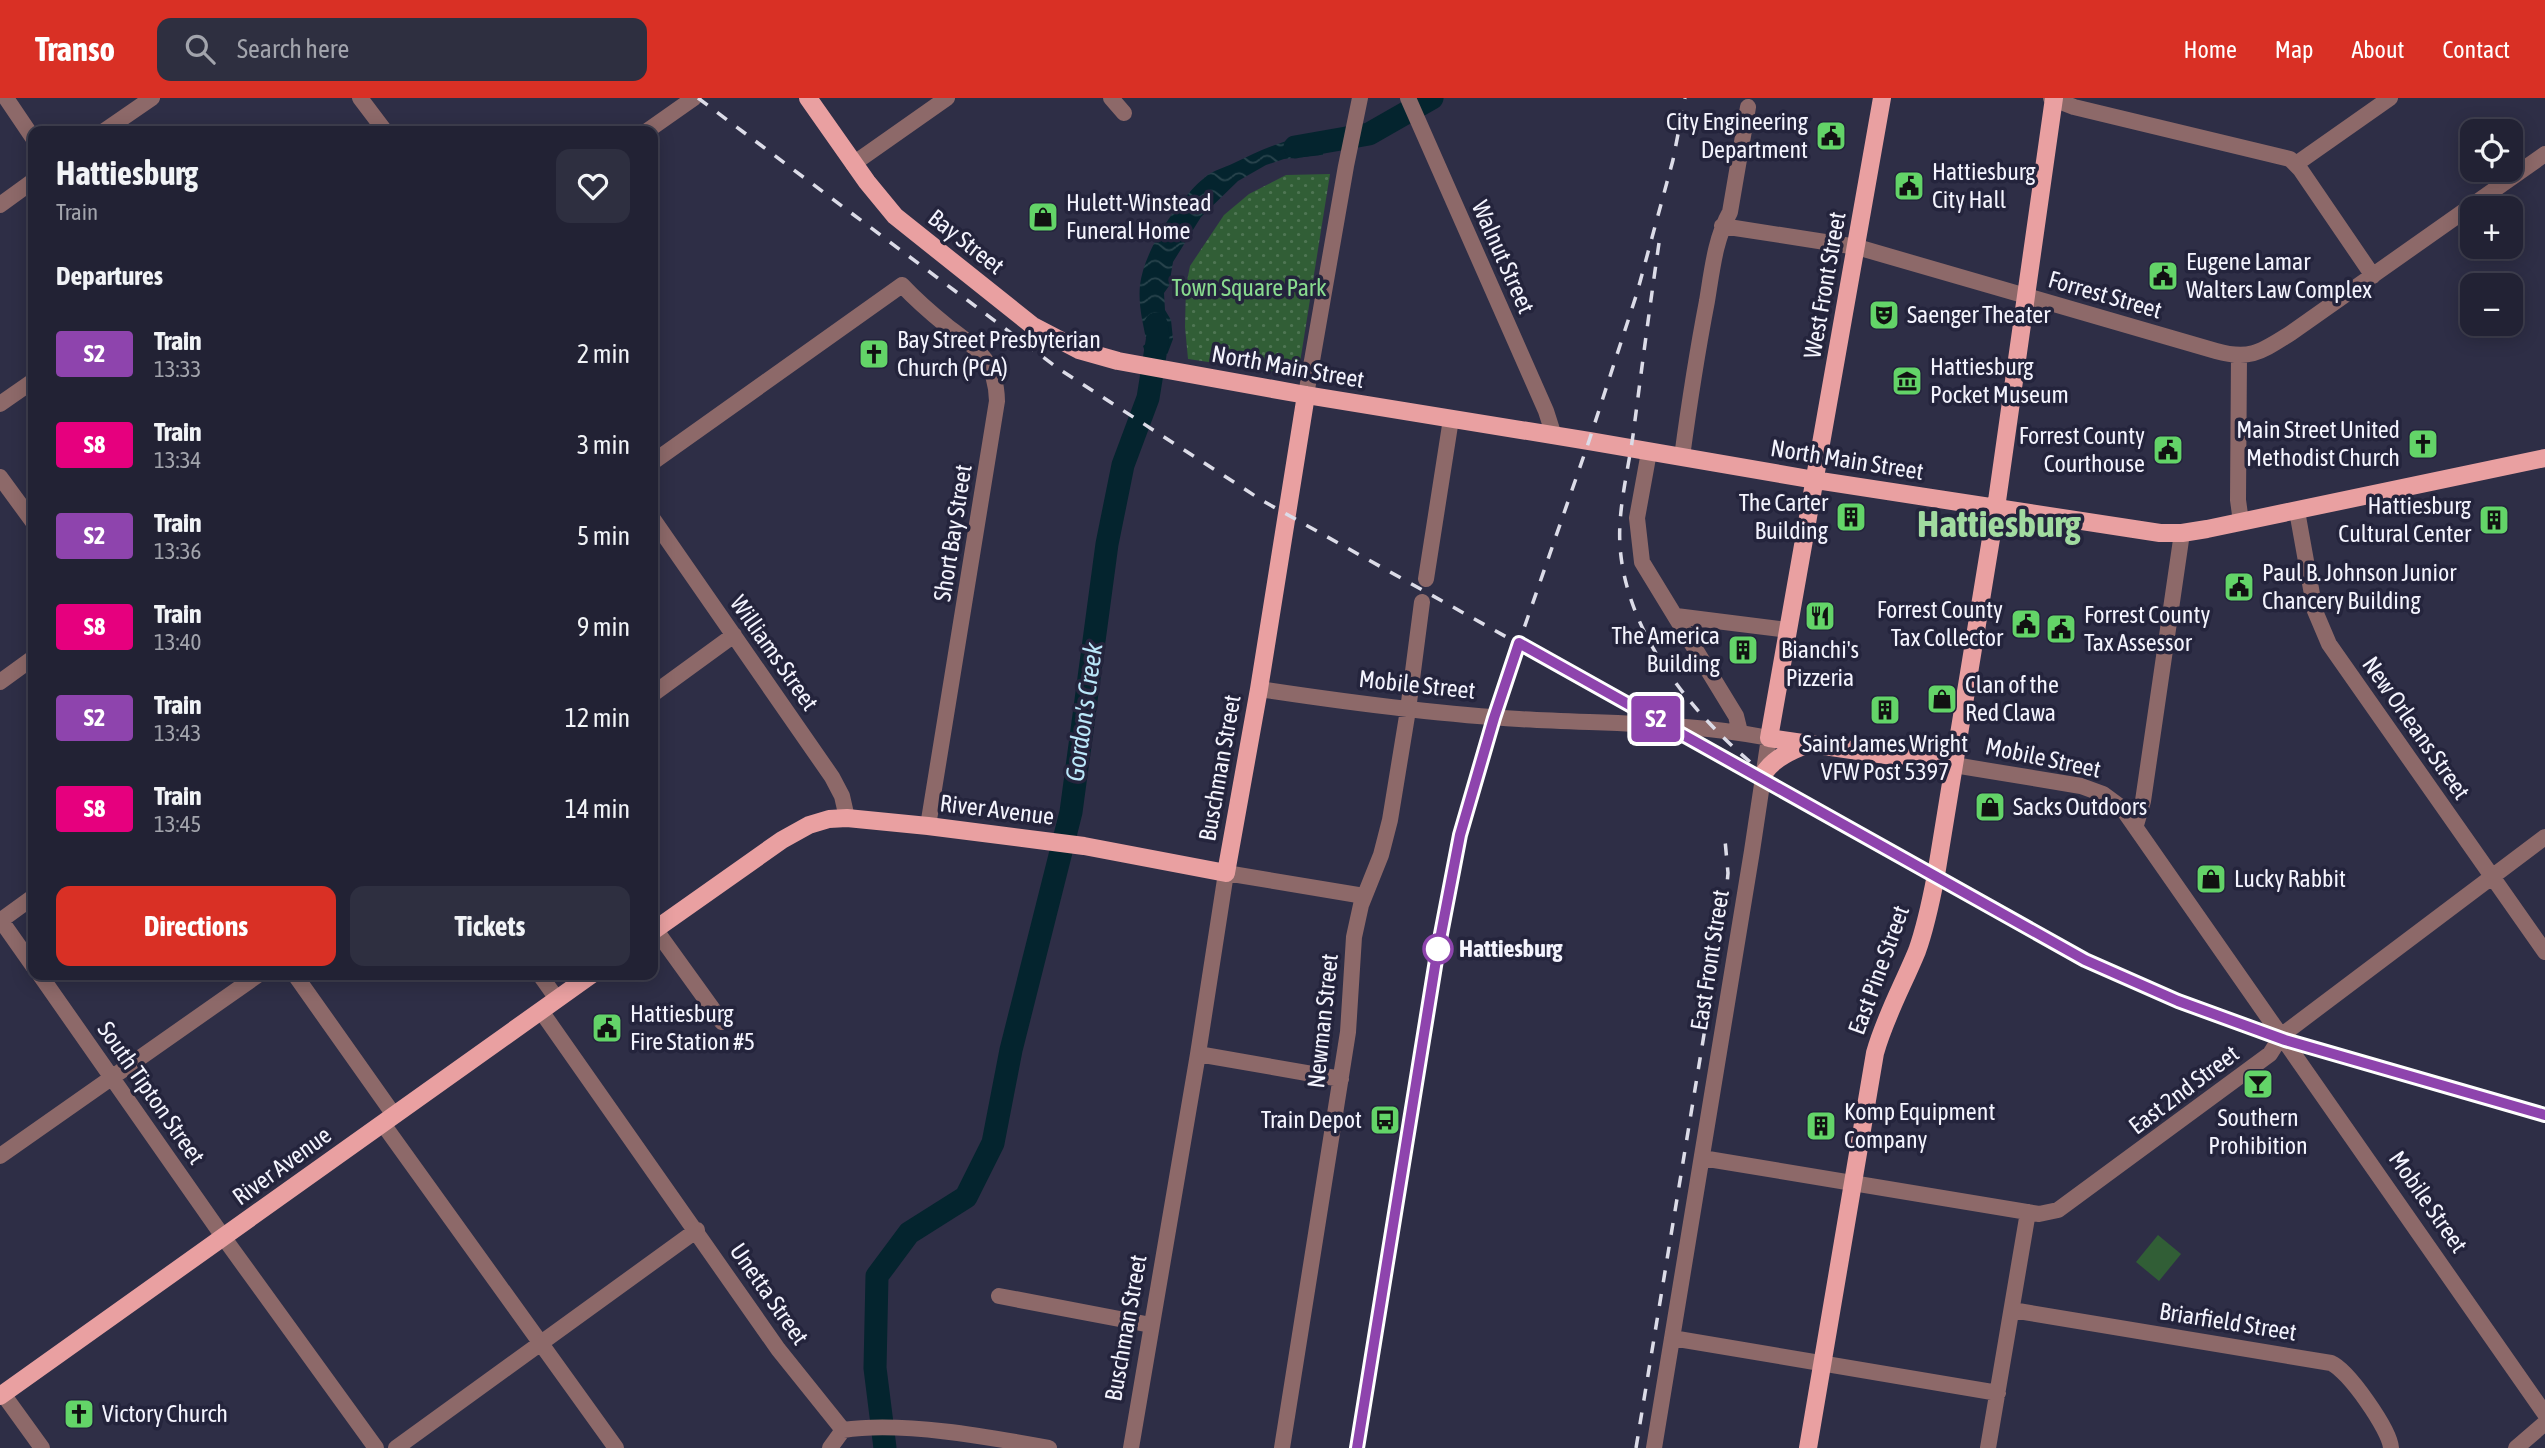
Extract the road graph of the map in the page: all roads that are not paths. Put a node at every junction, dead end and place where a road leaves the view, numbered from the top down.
1 (6, 98) edge
2 (152, 98) edge
3 (360, 98) edge
4 (694, 98) edge
5 (808, 98) edge
6 (947, 98) edge
7 (1111, 98) edge
8 (1408, 98) edge
9 (1882, 98) edge
10 (2053, 98) edge
11 (2390, 98) edge
12 (1358, 106) edge
13 (1748, 107) dead end
14 (1124, 113) dead end
15 (111, 126) edge
16 (381, 126) edge
17 (654, 126) edge
18 (28, 131) edge
19 (2545, 154) edge
20 (853, 164) junction
21 (2296, 164) junction
22 (28, 185) edge
23 (0, 205) edge
24 (1722, 226) junction
25 (1857, 247) junction
26 (2373, 276) junction
27 (2027, 296) junction
28 (2239, 356) junction
29 (1140, 365) joint
30 (28, 384) edge
31 (1306, 396) junction
32 (0, 404) edge
33 (1451, 419) junction
34 (1554, 436) junction
35 (1649, 452) junction
36 (1682, 457) junction
37 (658, 458) edge
38 (2545, 458) edge
39 (0, 477) edge
40 (1815, 481) junction
41 (1996, 508) junction
42 (2297, 511) junction
43 (28, 515) edge
44 (2241, 522) junction
45 (658, 526) edge
46 (2182, 533) junction
47 (1426, 579) dead end
48 (1422, 602) dead end
49 (1676, 616) junction
50 (1788, 630) junction
51 (734, 635) junction
52 (28, 662) edge
53 (0, 682) edge
54 (1259, 689) junction
55 (658, 690) edge
56 (1408, 710) junction
57 (1740, 732) junction
58 (1769, 738) junction
59 (1809, 744) junction
60 (1954, 765) junction
61 (1764, 773) junction
62 (847, 818) junction
63 (2136, 825) junction
64 (928, 826) junction
65 (2545, 837) edge
66 (1226, 873) junction
67 (2493, 877) junction
68 (1364, 895) junction
69 (28, 900) edge
70 (0, 920) edge
71 (658, 927) edge
72 (658, 935) edge
73 (2545, 952) edge
74 (28, 959) edge
75 (44, 980) edge
76 (251, 980) edge
77 (298, 980) edge
78 (544, 980) edge
79 (585, 980) edge
80 (557, 999) junction
81 (541, 1011) junction
82 (722, 1022) dead end
83 (2282, 1034) junction
84 (1198, 1054) junction
85 (113, 1076) junction
86 (1341, 1079) junction
87 (389, 1120) junction
88 (0, 1156) edge
89 (1702, 1158) junction
90 (1853, 1182) junction
91 (2028, 1212) junction
92 (697, 1230) junction
93 (224, 1238) junction
94 (999, 1296) dead end
95 (2012, 1310) junction
96 (1152, 1325) junction
97 (1672, 1338) junction
98 (541, 1341) junction
99 (1821, 1364) junction
100 (1998, 1393) junction
101 (2, 1395) edge
102 (2545, 1414) edge
103 (2545, 1423) edge
104 (849, 1429) junction
105 (42, 1448) edge
106 (376, 1448) edge
107 (396, 1448) edge
108 (616, 1448) edge
109 (830, 1448) edge
110 (1049, 1448) edge
111 (1131, 1448) edge
112 (1282, 1448) edge
113 (1654, 1448) edge
114 (1808, 1448) edge
115 (1988, 1448) edge
116 (2391, 1448) edge
117 (2516, 1448) edge

1 - 18 street
2 - 15 street
3 - 16 street
4 - 17 street
5 - 20 main road, Bay Street
6 - 20 street
7 - 14 street
8 - 34 street, Walnut Street
9 - 25 main road, West Front Street
10 - 21 street
10 - 27 main road, East Pine Street
11 - 21 street
12 - 31 street, Buschman Street
13 - 24 street
19 - 26 street
20 - 29 main road, Bay Street
21 - 26 street
22 - 23 street
24 - 25 street, Forrest Street
24 - 36 street
25 - 27 street, Forrest Street
25 - 40 main road, West Front Street
26 - 28 street
27 - 28 street, Forrest Street
27 - 41 main road, East Pine Street
28 - 44 street
29 - 31 main road, North Main Street
30 - 32 street
31 - 33 main road, North Main Street
31 - 54 main road, Buschman Street
33 - 34 main road, North Main Street
33 - 47 street
34 - 35 main road, North Main Street
35 - 36 main road, North Main Street
35 - 49 street
36 - 40 main road, North Main Street
37 - 64 street, Short Bay Street
38 - 42 main road, North Main Street
39 - 43 street
40 - 41 main road, North Main Street
40 - 50 main road, East Front Street
41 - 46 main road, North Main Street
41 - 60 main road, East Pine Street
42 - 44 main road, North Main Street
42 - 67 street, New Orleans Street
44 - 46 main road, North Main Street
45 - 51 street, Williams Street
46 - 63 street
48 - 56 street, Newman Street
49 - 50 street
49 - 57 street
50 - 58 main road, East Front Street
51 - 55 street
51 - 62 street, Williams Street
52 - 53 street
54 - 56 street, Mobile Street
54 - 66 main road, Buschman Street
56 - 57 street, Mobile Street
56 - 68 street, Newman Street
57 - 58 street, Mobile Street
58 - 59 main road, Mobile Street
58 - 61 street, East Front Street
59 - 60 main road, Mobile Street
59 - 61 main road
60 - 63 street, Mobile Street
60 - 90 main road, East Pine Street
61 - 89 street, East Front Street
62 - 64 main road, River Avenue
62 - 71 main road, River Avenue
63 - 83 street, Mobile Street
64 - 66 main road, River Avenue
65 - 67 street, East 2nd Street
66 - 68 street, River Avenue
66 - 84 street, Buschman Street
67 - 73 street, New Orleans Street
67 - 83 street, East 2nd Street
68 - 86 street, Newman Street
69 - 70 street
70 - 74 street
72 - 82 street
75 - 85 street, South Tipton Street
76 - 85 street
77 - 87 street
78 - 80 street
79 - 80 main road, River Avenue
80 - 81 main road, River Avenue
81 - 87 main road, River Avenue
81 - 92 street, Unetta Street
83 - 91 street, East 2nd Street
83 - 102 street, Mobile Street
84 - 86 street
84 - 96 street, Buschman Street
85 - 88 street
85 - 93 street, South Tipton Street
86 - 112 street, Newman Street
87 - 93 main road, River Avenue
87 - 98 street
89 - 90 street, East 2nd Street
89 - 97 street, East Front Street
90 - 91 street, East 2nd Street
90 - 99 main road, East Pine Street
91 - 95 street
92 - 98 street
92 - 104 street, Unetta Street
93 - 101 main road, River Avenue
93 - 106 street, South Tipton Street
94 - 96 street
95 - 100 street
95 - 116 street, Briarfield Street
96 - 111 street, Buschman Street
97 - 99 street
97 - 113 street, East Front Street
98 - 107 street
98 - 108 street
99 - 100 street
99 - 114 main road, East Pine Street
100 - 115 street
101 - 105 street
103 - 117 street
104 - 109 street
104 - 110 street

